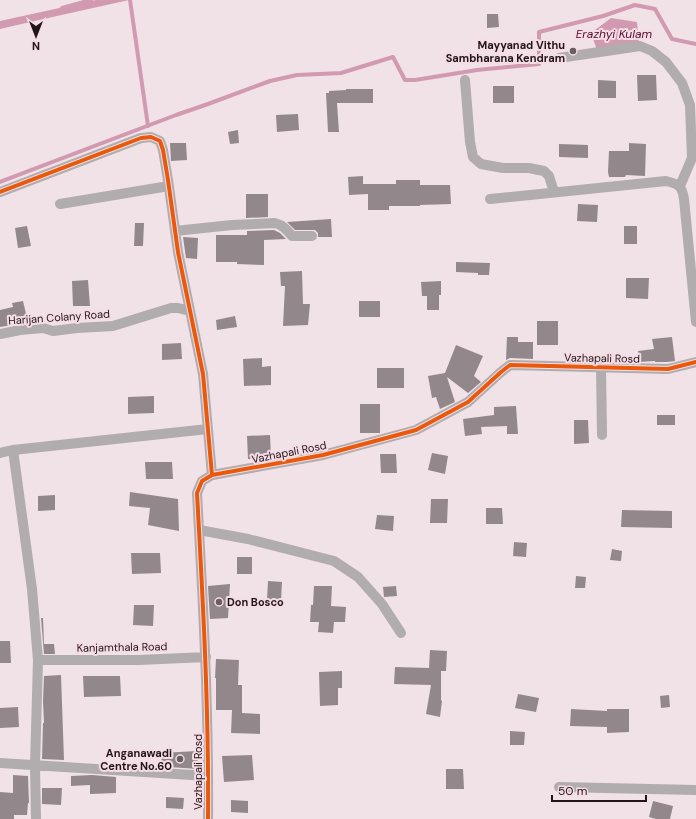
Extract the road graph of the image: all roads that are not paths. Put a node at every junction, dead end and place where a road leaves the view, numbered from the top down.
1 (559, 58) dead end
2 (465, 80) dead end
3 (169, 186) junction
4 (680, 186) junction
5 (0, 192) edge
6 (554, 192) junction
7 (490, 199) dead end
8 (60, 204) dead end
9 (175, 231) junction
10 (312, 236) dead end
11 (190, 311) junction
12 (696, 322) edge
13 (0, 334) edge
14 (696, 362) edge
15 (600, 367) junction
16 (208, 429) junction
17 (602, 435) dead end
18 (13, 450) junction
19 (0, 453) edge
20 (212, 475) junction
21 (199, 530) junction
22 (401, 633) dead end
23 (206, 657) junction
24 (38, 660) junction
25 (0, 763) edge
26 (35, 766) junction
27 (208, 776) junction
28 (559, 787) dead end
29 (696, 790) edge
30 (36, 819) edge
31 (208, 819) edge

1 - 4 street
2 - 6 street
3 - 5 street
3 - 8 street
3 - 9 street
4 - 6 street
4 - 12 street
6 - 7 street
9 - 10 street
9 - 11 street
11 - 13 street, Harijan Colany Road
11 - 16 street
14 - 15 street, Vazhapali Rosd
15 - 17 street
15 - 20 street, Vazhapali Rosd
16 - 18 street
16 - 20 street
18 - 19 street
18 - 24 street
20 - 21 street, Vazhapali Rosd
21 - 22 street
21 - 23 street, Vazhapali Rosd
23 - 24 street, Kanjamthala Road
23 - 27 street, Vazhapali Rosd
24 - 26 street
25 - 26 street
26 - 27 street
26 - 30 street
27 - 31 street, Vazhapali Rosd
28 - 29 street

